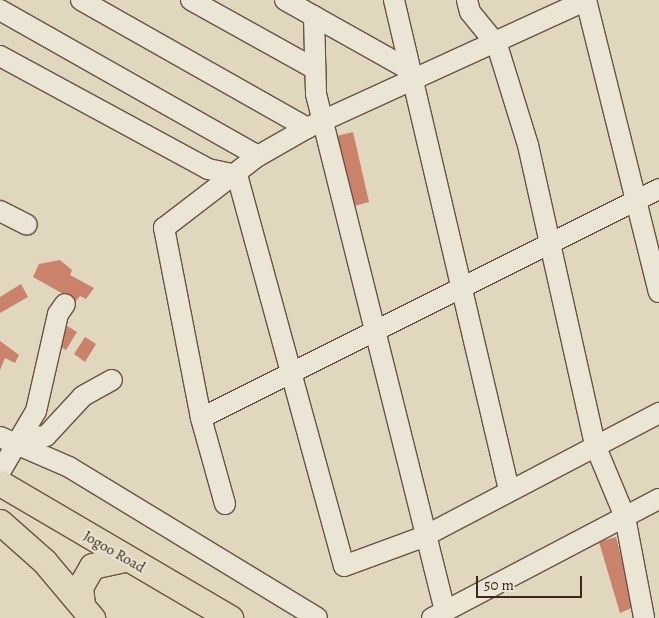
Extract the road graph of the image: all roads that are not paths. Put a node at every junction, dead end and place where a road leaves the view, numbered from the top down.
1 (81, 0) edge
2 (191, 0) edge
3 (285, 0) edge
4 (394, 0) edge
5 (467, 0) edge
6 (586, 0) edge
7 (0, 10) edge
8 (314, 16) junction
9 (497, 45) junction
10 (0, 56) edge
11 (313, 68) junction
12 (409, 75) junction
13 (315, 125) junction
14 (258, 156) junction
15 (237, 175) junction
16 (659, 189) edge
17 (637, 200) junction
18 (0, 211) edge
19 (27, 225) dead end
20 (552, 244) junction
21 (459, 288) junction
22 (659, 292) edge
23 (66, 304) dead end
24 (377, 331) junction
25 (294, 373) junction
26 (112, 380) dead end
27 (659, 413) edge
28 (202, 418) junction
29 (0, 437) edge
30 (21, 443) junction
31 (595, 445) junction
32 (0, 472) edge
33 (0, 483) edge
34 (508, 490) junction
35 (659, 499) edge
36 (225, 504) dead end
37 (625, 517) junction
38 (0, 522) edge
39 (423, 537) junction
40 (124, 559) junction
41 (87, 611) edge
42 (439, 614) edge
43 (230, 618) edge
44 (317, 618) edge
45 (644, 618) edge

1 - 13 street
2 - 11 street
3 - 8 street
4 - 12 street
5 - 9 street
6 - 9 street
6 - 17 street
7 - 14 street
8 - 11 street
8 - 12 street
9 - 12 street
9 - 20 street
10 - 15 street
11 - 13 street
12 - 13 street
12 - 21 street
13 - 14 street
13 - 24 street
14 - 15 street
15 - 25 street
15 - 28 street
16 - 17 street
17 - 20 street
17 - 22 street
18 - 19 street
20 - 21 street
20 - 31 street
21 - 24 street
21 - 34 street
23 - 30 street
24 - 25 street
24 - 39 street
25 - 28 street
25 - 39 street
26 - 30 street
27 - 31 street
28 - 36 street
29 - 30 street
30 - 32 street
30 - 44 street
31 - 34 street
31 - 37 street
33 - 40 main road, Jogoo Road
34 - 39 street
35 - 37 street
37 - 42 street
37 - 45 street
38 - 41 main road
39 - 42 street
40 - 41 main road
40 - 43 main road, Jogoo Road

